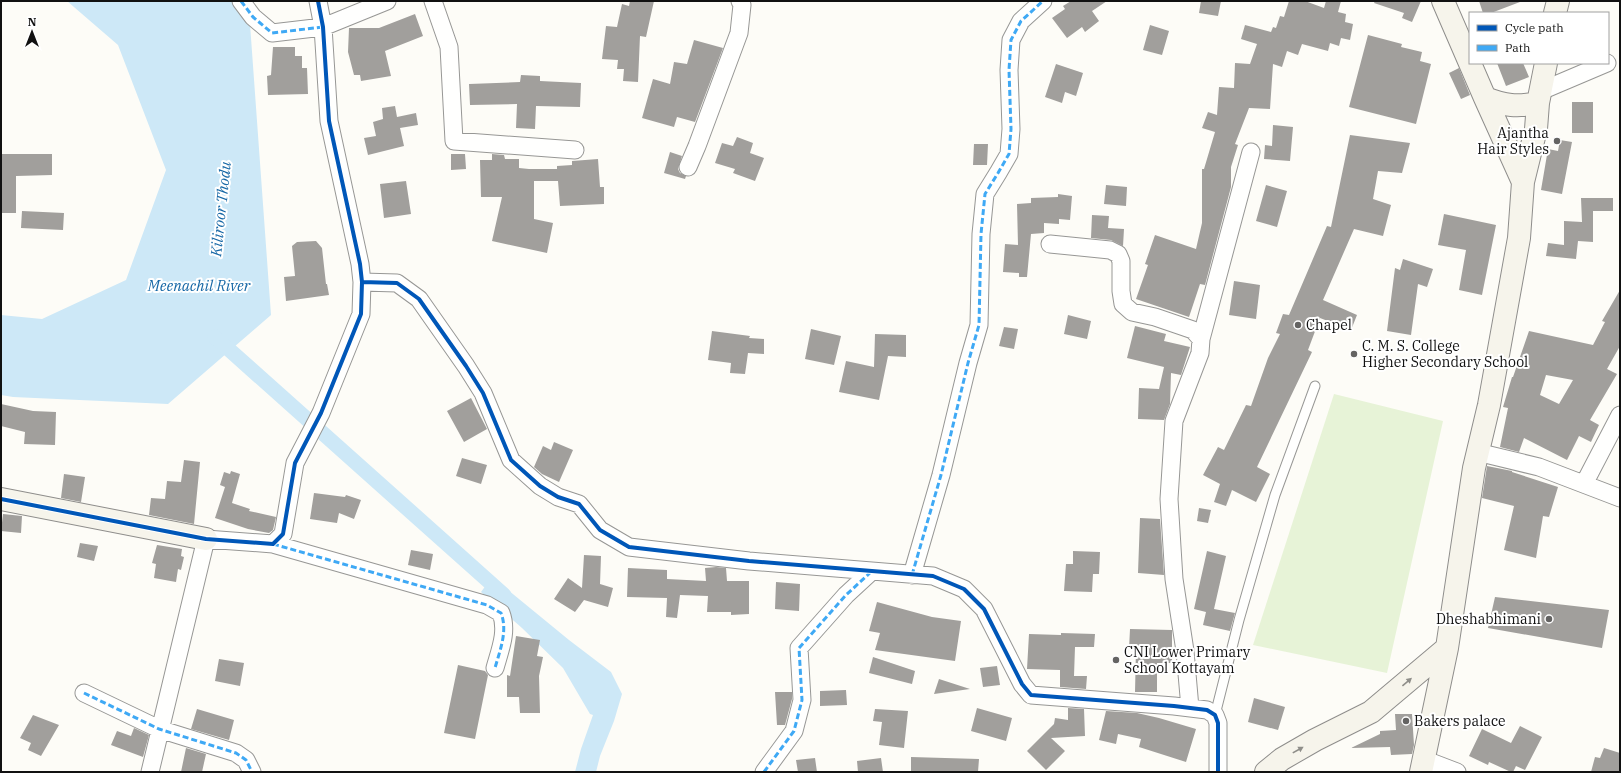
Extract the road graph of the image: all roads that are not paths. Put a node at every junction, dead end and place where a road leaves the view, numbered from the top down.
1 (241, 1) edge
2 (318, 1) edge
3 (387, 1) edge
4 (433, 1) edge
5 (740, 1) edge
6 (1043, 1) edge
7 (1443, 1) edge
8 (1558, 1) edge
9 (1555, 12) edge
10 (323, 27) junction
11 (1620, 57) edge
12 (1469, 61) edge
13 (1609, 62) edge
14 (1470, 64) edge
15 (1546, 64) edge
16 (1606, 64) edge
17 (1540, 97) junction
18 (1485, 98) junction
19 (575, 150) dead end
20 (1251, 152) dead end
21 (688, 167) dead end
22 (1523, 182) junction
23 (1050, 244) dead end
24 (362, 282) junction
25 (1202, 339) junction
26 (1315, 386) dead end
27 (1620, 415) edge
28 (1478, 452) junction
29 (1584, 484) junction
30 (1620, 498) edge
31 (1, 499) edge
32 (206, 539) junction
33 (273, 544) junction
34 (872, 571) junction
35 (912, 574) junction
36 (1447, 648) junction
37 (495, 668) dead end
38 (84, 693) dead end
39 (1190, 708) junction
40 (1215, 715) junction
41 (159, 729) junction
42 (1422, 766) edge
43 (150, 772) edge
44 (252, 772) edge
45 (764, 772) edge
46 (1218, 772) edge
47 (1266, 772) edge
48 (1457, 772) edge

1 - 10 street
2 - 10 street
3 - 10 street
4 - 19 street
5 - 21 street
6 - 35 street
7 - 12 main road
8 - 9 main road
10 - 24 street
11 - 13 street
14 - 18 main road
15 - 17 main road
16 - 17 street
17 - 18 main road
17 - 22 main road
18 - 22 main road
20 - 25 street
22 - 28 main road
23 - 25 street
24 - 33 street
24 - 34 street
25 - 39 street
26 - 40 lane
27 - 29 street
28 - 29 street
28 - 36 main road
29 - 30 street
31 - 32 main road
32 - 33 street
32 - 41 street
33 - 37 street
34 - 35 street
34 - 45 street
35 - 39 street
36 - 42 main road
47 -> 36 main road
38 - 41 street
39 - 40 street
40 - 46 street
41 - 43 street
41 - 44 street
42 - 48 street

